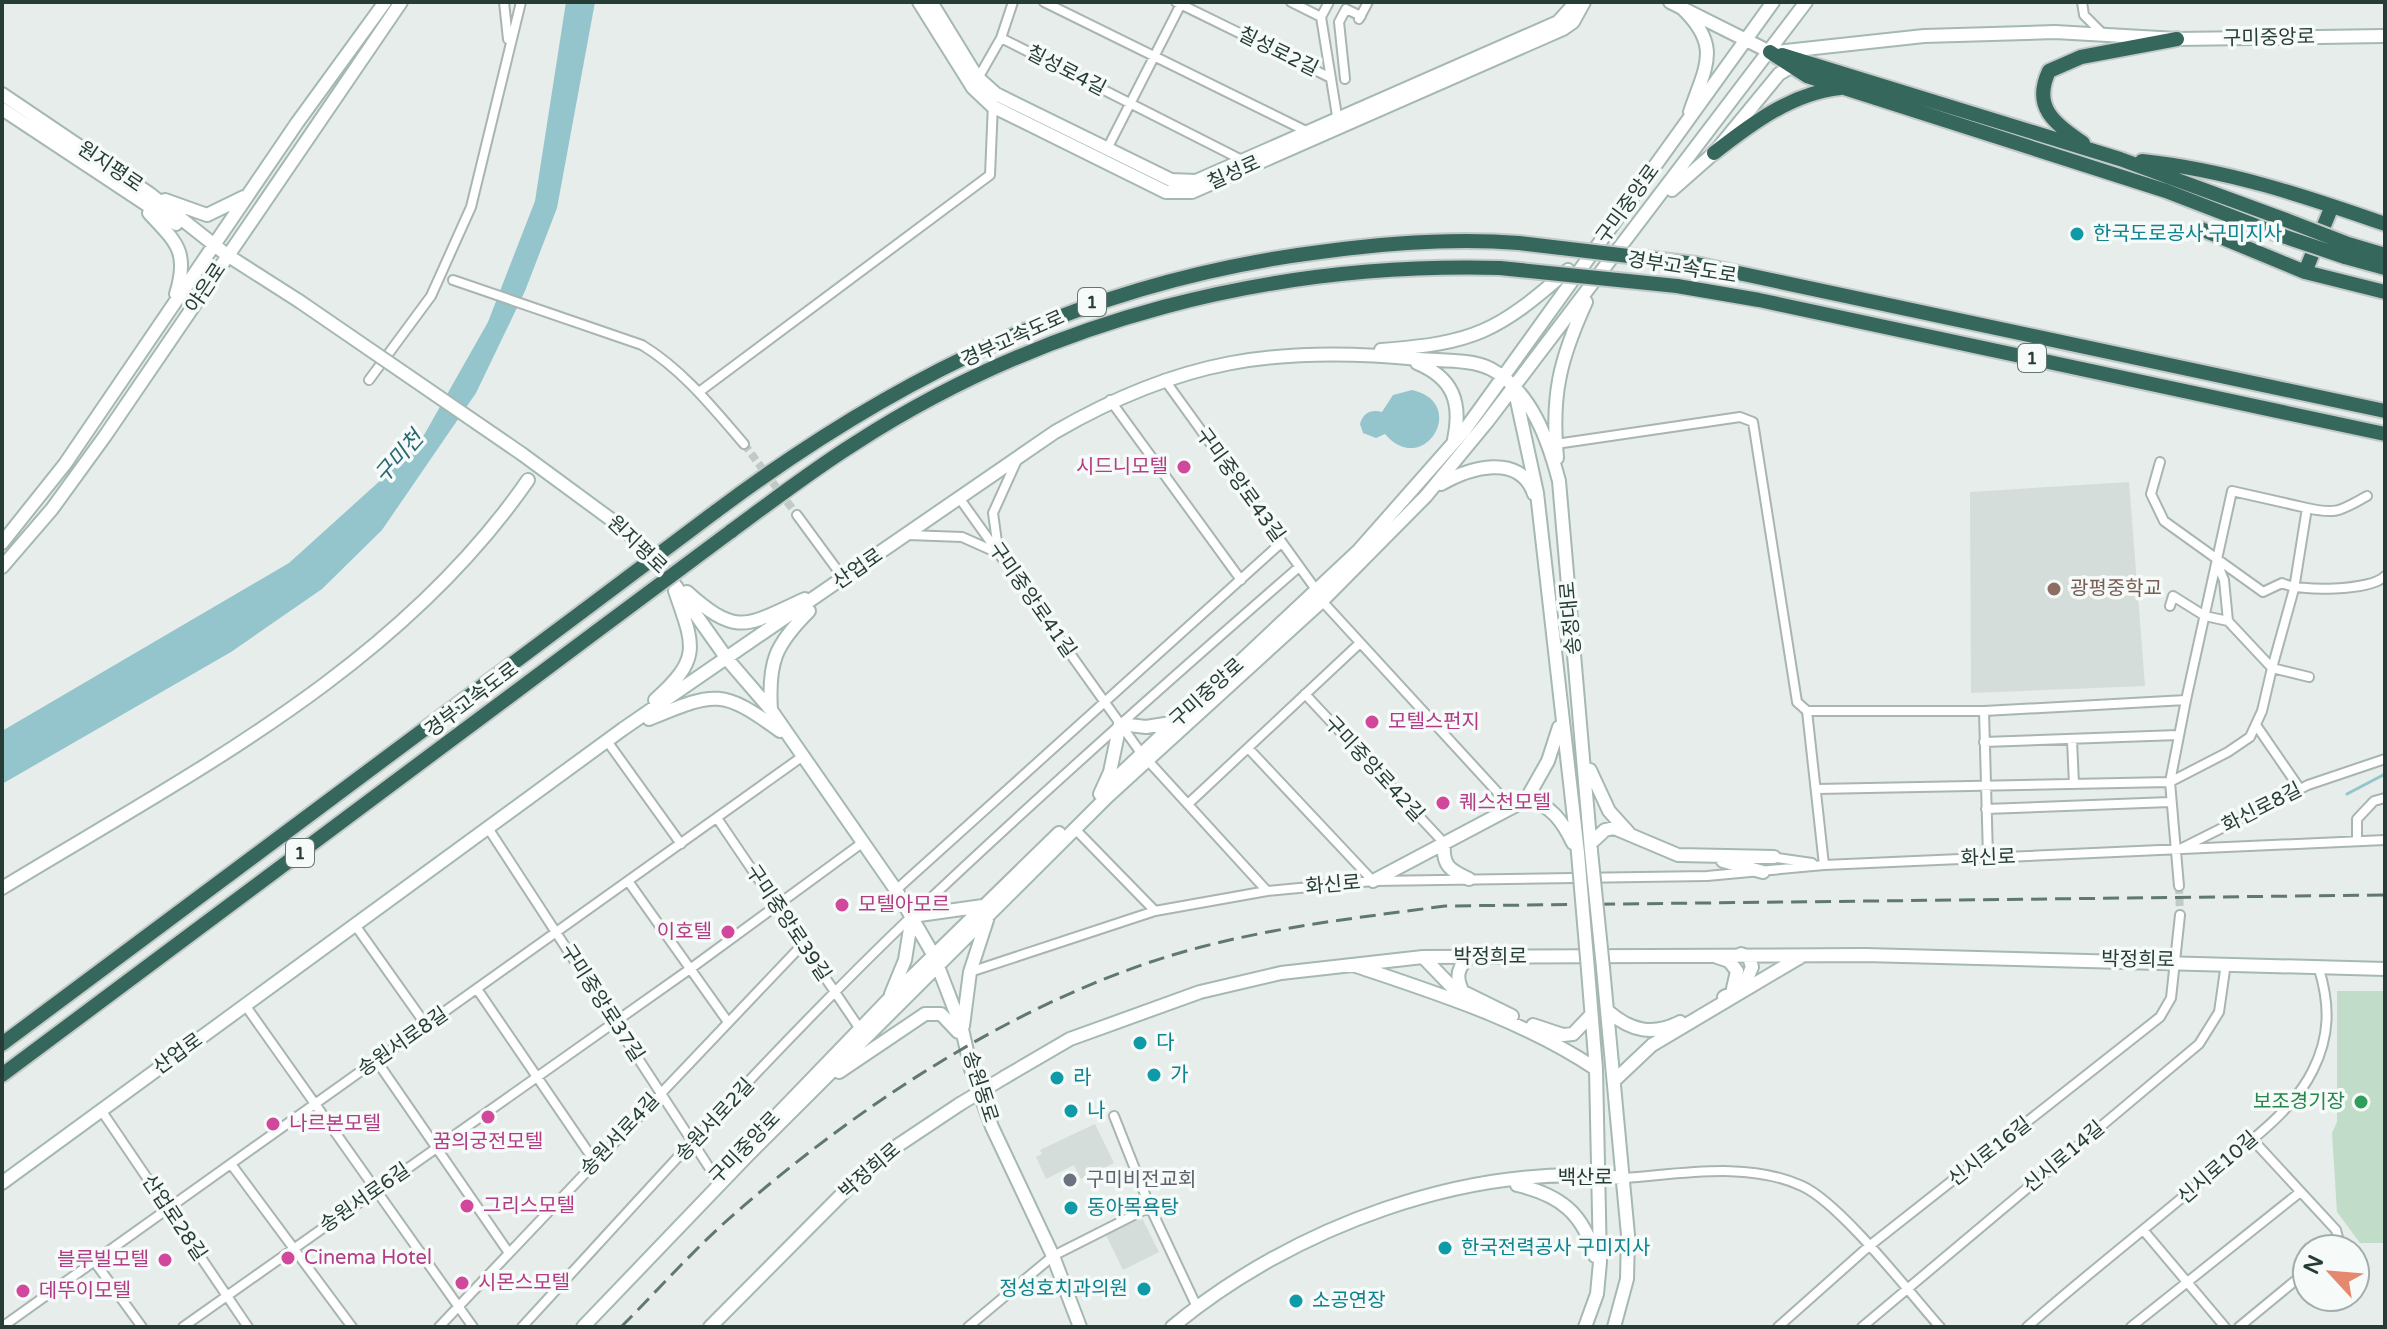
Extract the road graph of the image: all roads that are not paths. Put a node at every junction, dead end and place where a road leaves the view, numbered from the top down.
1 (385, 2) edge
2 (401, 2) edge
3 (504, 2) edge
4 (521, 2) edge
5 (919, 2) edge
6 (931, 2) edge
7 (1013, 2) edge
8 (1044, 2) edge
9 (1291, 2) edge
10 (1329, 2) edge
11 (1368, 2) edge
12 (1576, 2) edge
13 (1584, 2) edge
14 (1773, 2) edge
15 (1806, 2) edge
16 (2082, 2) edge
17 (1180, 3) edge
18 (1676, 5) edge
19 (1348, 6) edge
20 (1321, 17) junction
21 (2103, 35) junction
22 (2385, 36) edge
23 (1001, 38) junction
24 (2177, 39) junction
25 (1746, 40) junction
26 (509, 44) junction
27 (1856, 46) junction
28 (1770, 52) junction
29 (1154, 57) junction
30 (1798, 63) junction
31 (1331, 78) junction
32 (1345, 79) dead end
33 (976, 83) junction
34 (1843, 88) junction
35 (2, 94) edge
36 (994, 100) junction
37 (1131, 103) junction
38 (2, 109) edge
39 (1338, 123) junction
40 (1685, 125) junction
41 (1306, 131) junction
42 (1107, 149) junction
43 (2097, 152) junction
44 (1714, 153) junction
45 (2120, 159) junction
46 (1242, 160) junction
47 (250, 193) junction
48 (144, 198) junction
49 (2332, 206) junction
50 (1651, 208) junction
51 (2385, 224) edge
52 (2201, 229) dead end
53 (1601, 242) junction
54 (214, 246) junction
55 (2347, 250) junction
56 (227, 255) junction
57 (2385, 255) edge
58 (2385, 268) edge
59 (2305, 272) junction
60 (1595, 281) junction
61 (457, 282) dead end
62 (2385, 292) edge
63 (171, 308) junction
64 (1326, 354) junction
65 (1402, 357) junction
66 (1503, 378) junction
67 (1164, 379) junction
68 (369, 380) dead end
69 (1514, 387) junction
70 (699, 392) junction
71 (1110, 400) junction
72 (2385, 411) edge
73 (2385, 434) edge
74 (1453, 443) junction
75 (744, 444) tunnel mouth
76 (1556, 444) junction
77 (1018, 458) junction
78 (2160, 462) dead end
79 (528, 480) dead end
80 (1559, 481) junction
81 (1426, 496) junction
82 (2367, 496) dead end
83 (960, 499) junction
84 (2307, 508) junction
85 (797, 515) tunnel mouth
86 (1540, 526) junction
87 (908, 535) junction
88 (2, 543) edge
89 (1281, 543) junction
90 (999, 553) junction
91 (2216, 560) junction
92 (2, 567) edge
93 (1299, 567) junction
94 (667, 574) junction
95 (2385, 576) edge
96 (1241, 580) junction
97 (840, 582) junction
98 (2294, 589) junction
99 (1320, 596) junction
100 (2170, 606) dead end
101 (2205, 616) junction
102 (2228, 621) junction
103 (1360, 643) junction
104 (728, 660) junction
105 (2272, 668) junction
106 (2309, 677) dead end
107 (1305, 694) junction
108 (2186, 700) junction
109 (1105, 702) junction
110 (1560, 709) junction
111 (771, 710) junction
112 (1807, 711) junction
113 (1984, 711) junction
114 (1175, 721) junction
115 (1120, 724) junction
116 (2256, 725) junction
117 (623, 729) junction
118 (2178, 735) junction
119 (791, 739) junction
120 (2072, 740) junction
121 (607, 741) junction
122 (1984, 742) junction
123 (1248, 748) junction
124 (1583, 748) junction
125 (803, 756) junction
126 (1144, 756) junction
127 (2385, 759) edge
128 (2170, 782) junction
129 (2074, 784) junction
130 (1985, 786) junction
131 (1817, 789) junction
132 (2300, 789) junction
133 (1100, 794) junction
134 (2385, 798) edge
135 (1526, 800) junction
136 (2170, 802) junction
137 (1188, 804) junction
138 (1511, 807) junction
139 (1986, 809) junction
140 (717, 818) junction
141 (488, 828) junction
142 (1075, 829) junction
143 (1634, 837) junction
144 (2357, 840) junction
145 (2385, 840) edge
146 (862, 843) junction
147 (1444, 843) junction
148 (681, 844) junction
149 (1586, 849) junction
150 (2174, 852) junction
151 (1708, 856) junction
152 (1774, 857) junction
153 (1988, 857) junction
154 (1740, 865) junction
155 (1824, 865) junction
156 (1763, 872) junction
157 (1707, 876) junction
158 (1469, 879) junction
159 (628, 881) junction
160 (1373, 881) junction
161 (2179, 886) tunnel mouth
162 (2, 888) edge
163 (896, 890) junction
164 (1267, 891) junction
165 (776, 905) junction
166 (987, 910) junction
167 (1155, 911) junction
168 (2180, 915) tunnel mouth
169 (912, 916) junction
170 (355, 925) junction
171 (556, 933) junction
172 (803, 944) junction
173 (1739, 954) junction
174 (1805, 955) junction
175 (1698, 956) junction
176 (1423, 957) junction
177 (1469, 958) junction
178 (936, 961) junction
179 (2174, 961) junction
180 (1346, 963) junction
181 (2226, 963) junction
182 (690, 969) junction
183 (2319, 969) junction
184 (2385, 969) edge
185 (970, 972) junction
186 (477, 989) junction
187 (836, 993) junction
188 (1736, 993) junction
189 (1460, 996) junction
190 (888, 1000) junction
191 (245, 1005) junction
192 (1609, 1012) junction
193 (1591, 1015) junction
194 (614, 1022) junction
195 (728, 1022) junction
196 (426, 1025) junction
197 (860, 1029) junction
198 (962, 1029) junction
199 (2, 1044) edge
200 (376, 1060) junction
201 (971, 1069) junction
202 (1596, 1069) junction
203 (2, 1075) edge
204 (537, 1077) junction
205 (1615, 1080) junction
206 (814, 1090) junction
207 (660, 1091) junction
208 (315, 1104) junction
209 (101, 1110) junction
210 (1114, 1116) dead end
211 (2252, 1139) junction
212 (693, 1142) junction
213 (437, 1148) junction
214 (595, 1162) junction
215 (231, 1164) junction
216 (1598, 1175) junction
217 (716, 1178) junction
218 (1625, 1178) junction
219 (1506, 1182) junction
220 (2, 1183) edge
221 (376, 1190) junction
222 (2299, 1193) junction
223 (1150, 1207) junction
224 (168, 1209) junction
225 (2144, 1231) junction
226 (2337, 1233) edge
227 (1868, 1247) junction
228 (294, 1249) junction
229 (509, 1253) junction
230 (1053, 1256) junction
231 (94, 1261) junction
232 (1599, 1272) junction
233 (2186, 1281) junction
234 (2291, 1284) edge
235 (1907, 1290) junction
236 (227, 1296) junction
237 (458, 1307) junction
238 (1197, 1307) junction
239 (2037, 1318) junction
240 (1080, 1326) edge
241 (2, 1327) edge
242 (142, 1327) edge
243 (183, 1327) edge
244 (248, 1327) edge
245 (352, 1327) edge
246 (439, 1327) edge
247 (473, 1327) edge
248 (522, 1327) edge
249 (574, 1327) edge
250 (583, 1327) edge
251 (710, 1327) edge
252 (968, 1327) edge
253 (1172, 1327) edge
254 (1585, 1327) edge
255 (1614, 1327) edge
256 (1778, 1327) edge
257 (1862, 1327) edge
258 (1940, 1327) edge
259 (2027, 1327) edge
260 (2044, 1327) edge
261 (2131, 1327) edge
262 (2225, 1327) edge
263 (2239, 1327) edge

1 - 47 street, 야은로
2 - 56 street, 야은로
3 - 26 street
4 - 26 street
5 - 33 street, 칠성로
6 - 33 street, 칠성로
7 - 23 street
8 - 29 street
9 - 20 street
10 - 20 street
11 - 19 street
12 - 39 street, 칠성로
13 - 39 street, 칠성로
14 - 25 street, 구미중앙로
15 - 28 street, 구미중앙로
16 - 21 street
17 - 29 street, 칠성로4길
17 - 31 street, 칠성로2길
18 - 25 street
18 - 40 street
19 - 32 street
20 - 31 street, 칠성로2길
21 - 24 street, 구미중앙로
21 - 27 street, 구미중앙로
22 - 24 street, 구미중앙로
23 - 33 street
23 - 37 street, 칠성로4길
24 - 43 highway
25 - 28 street
25 - 40 street, 구미중앙로
26 - 68 street
27 - 28 street, 구미중앙로
27 - 30 street
28 - 30 highway
28 - 50 street, 구미중앙로
29 - 37 street, 칠성로4길
29 - 41 street
30 - 34 highway
30 - 43 highway
30 - 44 street
31 - 39 street, 칠성로2길
33 - 36 street, 칠성로
34 - 44 highway
34 - 55 highway, bridge
35 - 48 street, 원지평로
36 - 39 street, 칠성로
36 - 42 street, 칠성로
36 - 70 street
37 - 42 street, 칠성로4길
37 - 46 street, 칠성로
38 - 48 street, 원지평로
39 - 41 street, 칠성로
40 - 53 street, 구미중앙로
41 - 46 street, 칠성로
42 - 46 street, 칠성로
43 - 45 highway
44 - 50 street
45 - 49 highway
45 - 55 highway, bridge
47 - 48 street
47 - 54 street, 야은로
48 - 54 street, 원지평로
48 - 63 street
49 - 51 highway
49 - 59 highway
50 - 60 street, 구미중앙로
52 - 59 highway
53 - 64 street
53 - 66 street, 구미중앙로
54 - 56 street, 원지평로
54 - 63 street, 야은로
55 - 57 highway
55 - 58 highway
56 - 92 street, 야은로
56 - 94 street, 원지평로, bridge
59 - 62 highway
60 - 69 street, 구미중앙로
60 - 76 street
61 - 70 street
63 - 88 street, 야은로
64 - 65 street, 산업로
64 - 67 street, 산업로
65 - 66 street, 산업로
65 - 74 street
66 - 69 street, 산업로
66 - 74 street, 구미중앙로
67 - 71 street, 산업로
67 - 89 street, 구미중앙로43길
69 - 80 street, 송정대로
69 - 81 street, 구미중앙로
69 - 86 street, 송정대로
70 - 75 street
71 - 77 street, 산업로
71 - 96 street
72 - 199 highway, 경부고속도로 / 1, bridge
73 - 203 highway, 경부고속도로 / 1, bridge
74 - 99 street, 구미중앙로
76 - 80 street
76 - 112 street
77 - 83 street, 산업로
77 - 90 street
78 - 91 street
79 - 162 street
80 - 124 street, 송정대로
81 - 86 street
81 - 99 street, 구미중앙로
82 - 84 street
83 - 87 street, 산업로
83 - 90 street, 구미중앙로41길
84 - 91 street
84 - 98 street
85 - 97 street
86 - 110 street, 송정대로
87 - 90 street
87 - 97 street, 산업로
89 - 93 street, 구미중앙로43길
89 - 96 street
90 - 109 street, 구미중앙로41길
91 - 98 street
91 - 101 street
91 - 102 street
93 - 99 street, 구미중앙로43길
93 - 115 street
94 - 97 street
94 - 104 street, 원지평로
94 - 117 street
95 - 98 street
96 - 109 street
97 - 104 street, 산업로
97 - 111 street
98 - 105 street
99 - 103 street, 구미중앙로43길
99 - 114 street, 구미중앙로
99 - 126 street, 구미중앙로
100 - 101 street
101 - 102 street
101 - 108 street
102 - 105 street
103 - 107 street
103 - 138 street, 구미중앙로43길
104 - 111 street, 송원동로
104 - 117 street, 산업로
105 - 106 street
105 - 116 street
107 - 123 street
107 - 147 street, 구미중앙로42길
108 - 113 street
108 - 118 street
109 - 115 street, 구미중앙로41길
109 - 163 street
110 - 135 street
110 - 149 street, 송정대로
111 - 119 street, 송원동로
112 - 113 street
112 - 131 street
113 - 122 street
114 - 115 street
114 - 126 street, 구미중앙로
115 - 126 street, 구미중앙로41길
115 - 133 street
115 - 169 street
116 - 128 street
116 - 132 street
117 - 119 street
117 - 121 street, 산업로
118 - 120 street
118 - 128 street
119 - 125 street, 송원동로
120 - 122 street
120 - 129 street
121 - 141 street, 산업로
121 - 148 street
122 - 130 street
123 - 137 street
123 - 160 street
124 - 143 street
124 - 149 street, 송정대로
125 - 140 street, 송원서로8길
125 - 146 street, 송원동로
126 - 133 street, 구미중앙로
126 - 137 street
126 - 142 street, 구미중앙로
127 - 132 street, 화신로8길
128 - 129 street
128 - 136 street
129 - 130 street
130 - 131 street
130 - 139 street
131 - 155 street
132 - 150 street, 화신로8길
133 - 166 street, 구미중앙로
134 - 144 street
135 - 138 street
135 - 149 street
136 - 139 street
136 - 150 street
137 - 164 street
138 - 147 street
139 - 153 street
140 - 148 street, 송원서로8길
140 - 165 street, 구미중앙로39길
141 - 170 street, 산업로
141 - 171 street, 구미중앙로37길
142 - 166 street, 구미중앙로
142 - 167 street
143 - 149 street
143 - 151 street
144 - 145 street, 화신로
144 - 150 street, 화신로
146 - 163 street, 송원동로
146 - 165 street, 송원서로6길
147 - 158 street
147 - 160 street
148 - 159 street, 송원서로8길
149 - 192 street, 송정대로, bridge
149 - 193 street, bridge
150 - 153 street, 화신로
150 - 161 street
151 - 152 street
151 - 154 street
152 - 154 street, 화신로
152 - 155 street
153 - 155 street, 화신로
154 - 156 street
154 - 157 street, 화신로
155 - 156 street, 화신로
156 - 157 street, 화신로
157 - 158 street, 화신로
158 - 160 street, 화신로
159 - 171 street, 송원서로8길
159 - 182 street
160 - 164 street, 화신로
163 - 169 street, 송원동로
164 - 167 street, 화신로
165 - 172 street, 구미중앙로39길
165 - 182 street, 송원서로6길
166 - 169 street
166 - 178 street, 구미중앙로
166 - 185 street
167 - 185 street, 화신로
168 - 179 street
169 - 178 street, 송원동로
169 - 187 street, 송원서로2길
169 - 190 street
170 - 191 street, 산업로
170 - 196 street
171 - 186 street, 송원서로8길
171 - 194 street, 구미중앙로37길
172 - 187 street, 구미중앙로39길
172 - 195 street, 송원서로4길
173 - 174 street, 박정희로
173 - 175 street, 박정희로
173 - 188 street
174 - 179 street, 박정희로
174 - 188 street
175 - 177 street, 박정희로
175 - 188 street
176 - 177 street, 박정희로
176 - 180 street, 박정희로
176 - 189 street
177 - 189 street
178 - 190 street, 구미중앙로
178 - 198 street, 송원동로
178 - 206 street, 구미중앙로
179 - 181 street, 박정희로
179 - 227 street, 신시로16길
180 - 189 street
180 - 251 street, 박정희로, bridge
181 - 183 street, 박정희로
181 - 235 street, 신시로14길
182 - 194 street, 송원서로6길
182 - 195 street
183 - 184 street, 박정희로
183 - 211 street, 신시로10길
185 - 198 street
186 - 196 street, 송원서로8길
186 - 204 street
187 - 197 street, 구미중앙로39길
187 - 212 street, 송원서로2길
188 - 192 street
188 - 205 street
189 - 193 street
189 - 202 street
190 - 197 street, 구미중앙로
191 - 208 street
191 - 209 street, 산업로
192 - 205 street, 송정대로
193 - 202 street
194 - 204 street, 송원서로6길
194 - 207 street, 구미중앙로37길
195 - 207 street, 송원서로4길
196 - 200 street, 송원서로8길
197 - 217 street, 구미중앙로
198 - 201 street, 송원동로
200 - 208 street, 송원서로8길
200 - 213 street
201 - 206 street
201 - 230 street, 송원동로
202 - 216 street
204 - 213 street, 송원서로6길
204 - 214 street
205 - 218 street, 송정대로
206 - 250 street, 구미중앙로
207 - 212 street, 구미중앙로37길
207 - 214 street, 송원서로4길
208 - 215 street, 송원서로8길
208 - 221 street
209 - 220 street, 산업로
209 - 224 street, 산업로28길
210 - 223 street
211 - 222 street
211 - 225 street, 신시로10길
212 - 217 street, 구미중앙로37길
212 - 248 street, 송원서로2길
213 - 221 street, 송원서로6길
213 - 229 street
214 - 229 street, 송원서로4길
215 - 224 street, 송원서로8길
215 - 228 street
216 - 218 street, 백산로
216 - 219 street, 백산로
216 - 232 street
217 - 249 street, 구미중앙로
218 - 227 street, 백산로
218 - 255 street, 송정대로
219 - 232 street
219 - 238 street, 백산로
221 - 228 street, 송원서로6길
221 - 237 street
222 - 226 street
222 - 233 street
223 - 230 street
223 - 238 street
224 - 231 street, 송원서로8길
224 - 236 street, 산업로28길
225 - 233 street
225 - 239 street, 신시로10길
227 - 235 street, 백산로
227 - 256 street, 신시로16길
228 - 236 street, 송원서로6길
228 - 245 street
229 - 237 street, 송원서로4길
230 - 240 street, 송원동로
230 - 252 street
231 - 241 street, 송원서로8길
231 - 242 street
232 - 254 street
233 - 261 street
233 - 262 street
234 - 263 street
235 - 257 street, 신시로14길
235 - 258 street, 백산로
236 - 243 street, 송원서로6길
236 - 244 street, 산업로28길
237 - 246 street, 송원서로4길
237 - 247 street
238 - 253 street, 백산로
239 - 259 street, 신시로10길
239 - 260 street

